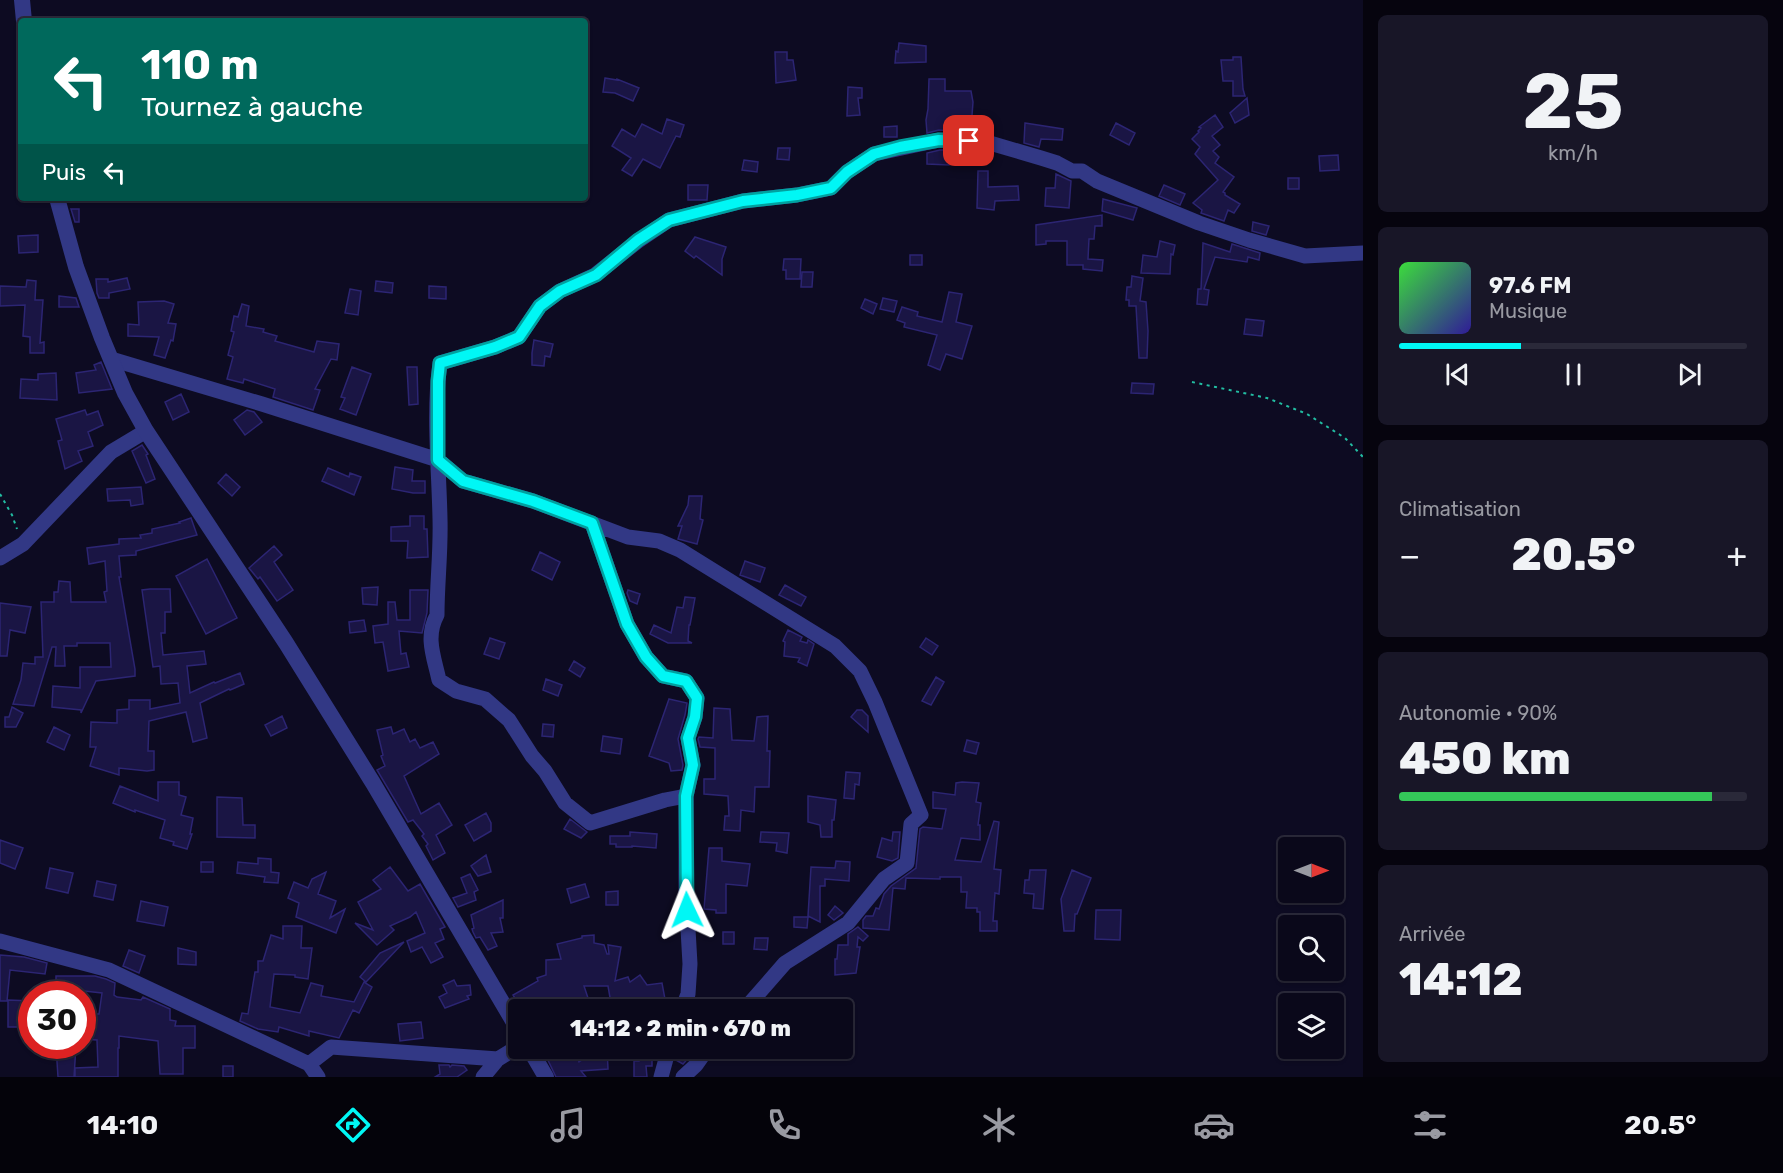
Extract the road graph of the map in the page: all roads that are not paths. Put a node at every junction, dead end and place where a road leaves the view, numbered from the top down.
1 (22, 0) edge
2 (24, 18) edge
3 (58, 201) edge
4 (1363, 253) edge
5 (111, 359) junction
6 (146, 431) junction
7 (438, 460) junction
8 (592, 523) junction
9 (0, 558) edge
10 (686, 796) junction
11 (0, 941) edge
12 (686, 999) edge
13 (754, 999) edge
14 (508, 1012) edge
15 (508, 1053) edge
16 (498, 1059) junction
17 (535, 1059) edge
18 (666, 1059) edge
19 (700, 1059) edge
20 (314, 1071) edge
21 (483, 1077) edge
22 (546, 1077) edge
23 (661, 1077) edge
24 (683, 1077) edge

1 - 2 street
3 - 5 street
4 - 7 street
5 - 6 street
5 - 7 street
6 - 9 street
6 - 14 street
7 - 8 street
7 - 10 street
8 - 10 street
8 - 13 street
10 - 12 street
11 - 20 street
15 - 16 street
16 - 20 street
16 - 21 street
17 - 22 street
18 - 23 street
19 - 24 street

